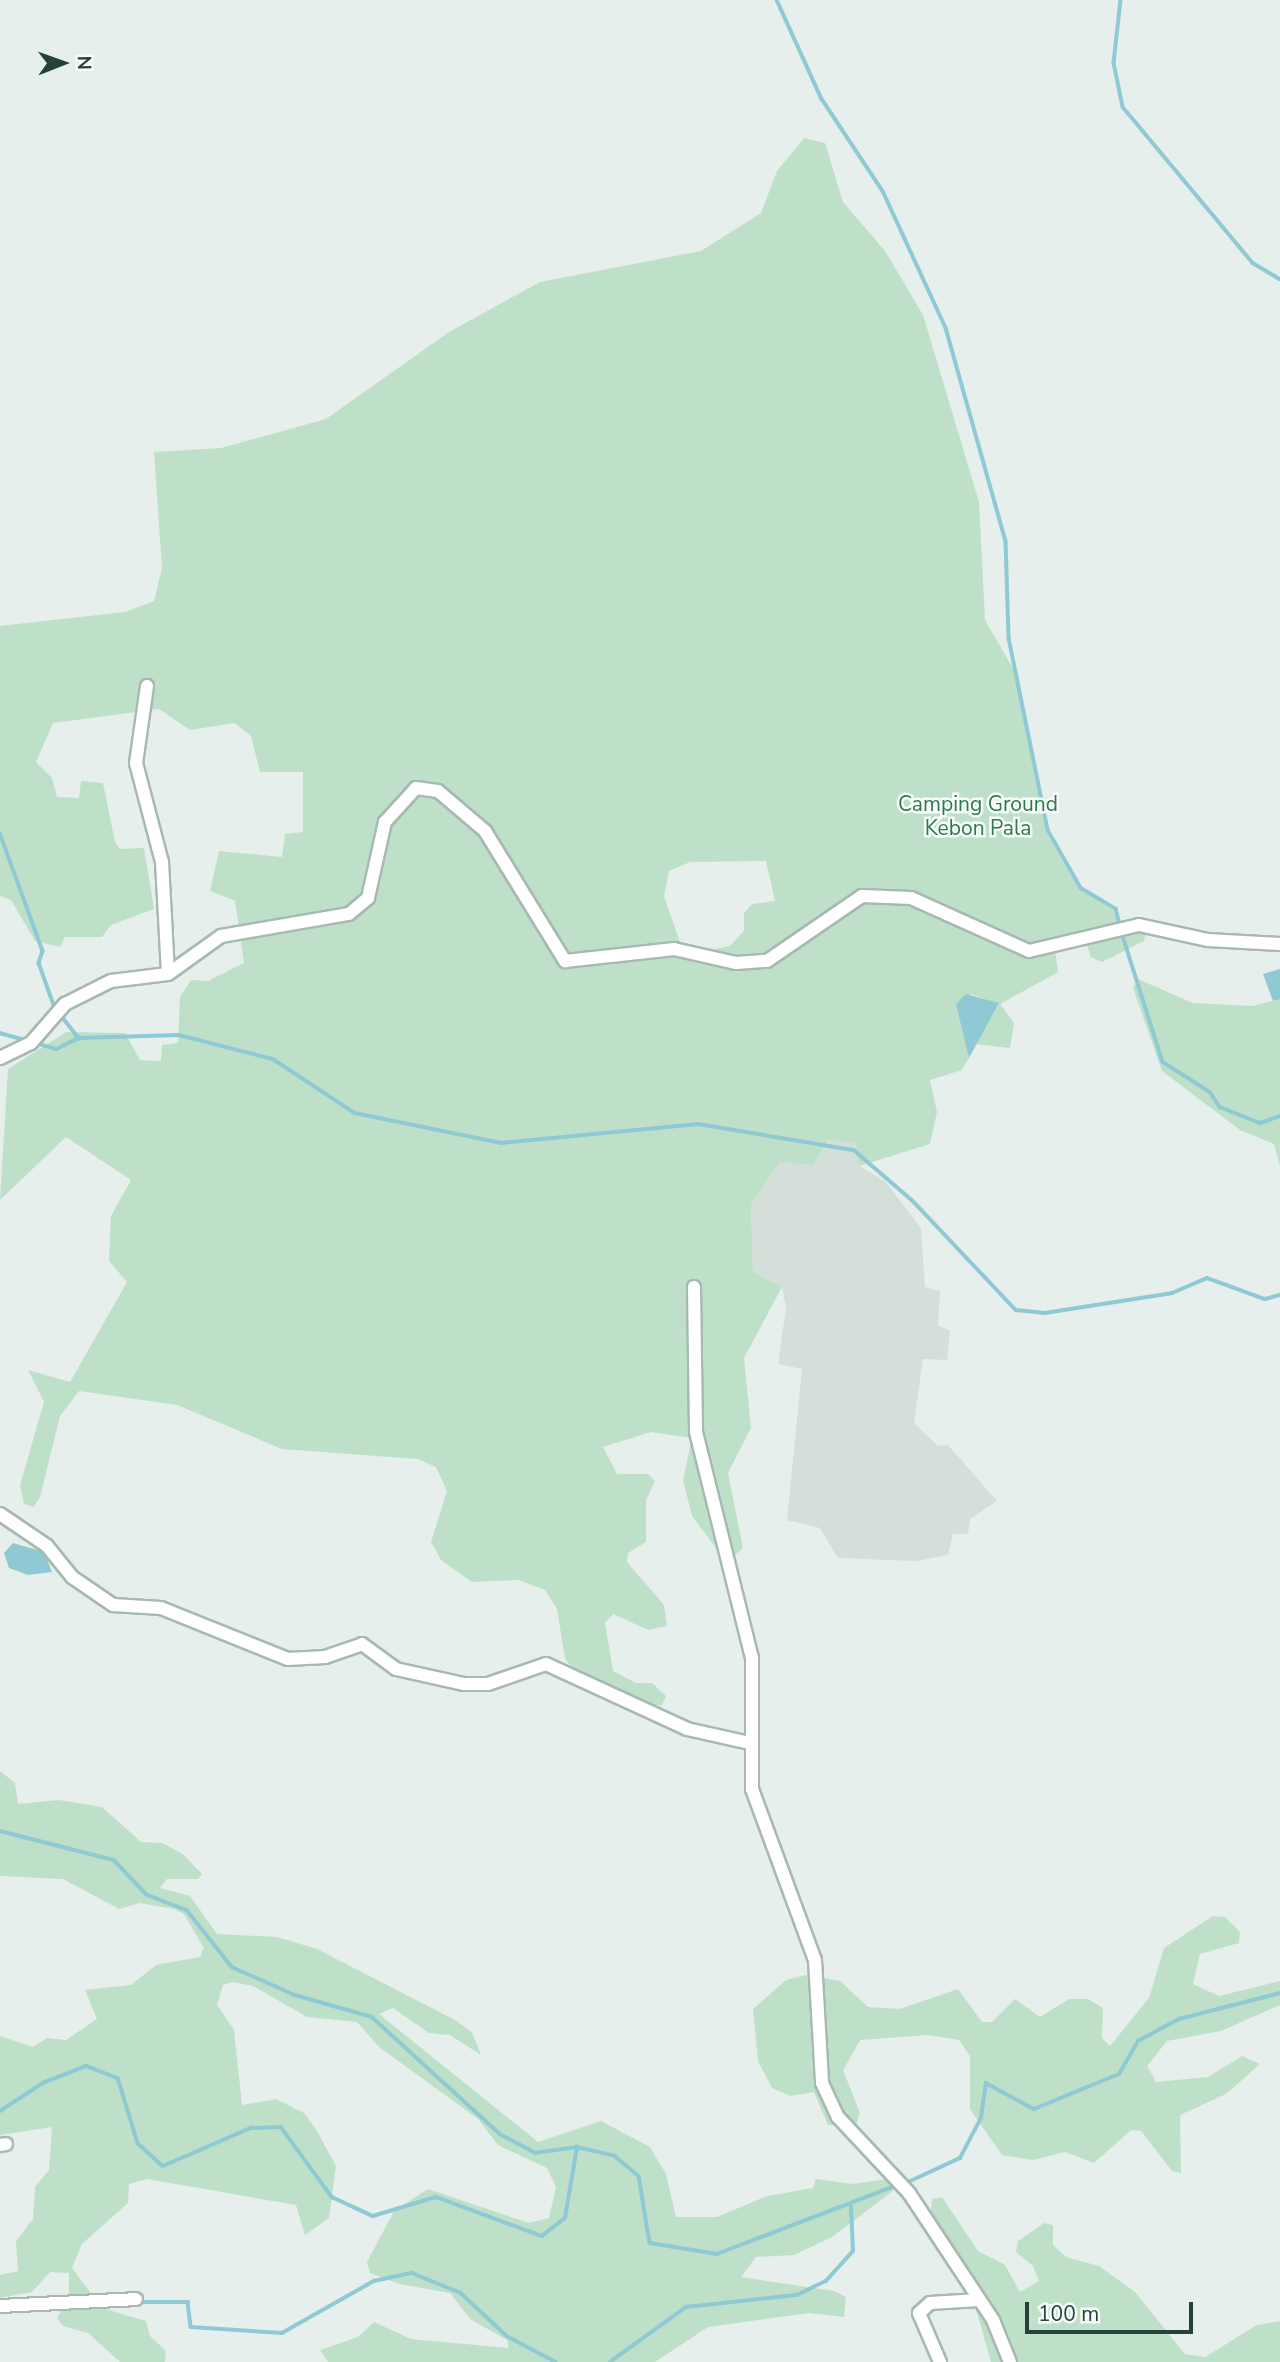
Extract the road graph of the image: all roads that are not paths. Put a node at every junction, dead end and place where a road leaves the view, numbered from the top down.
1 (147, 686) dead end
2 (1280, 944) edge
3 (168, 974) junction
4 (0, 1058) edge
5 (694, 1287) dead end
6 (0, 1514) edge
7 (750, 1742) junction
8 (136, 2299) dead end
9 (979, 2300) junction
10 (0, 2306) edge
11 (940, 2362) edge
12 (1010, 2362) edge

1 - 3 street
2 - 3 street
3 - 4 street
5 - 7 street
6 - 7 street
7 - 9 street
8 - 10 street
9 - 11 street
9 - 12 street

